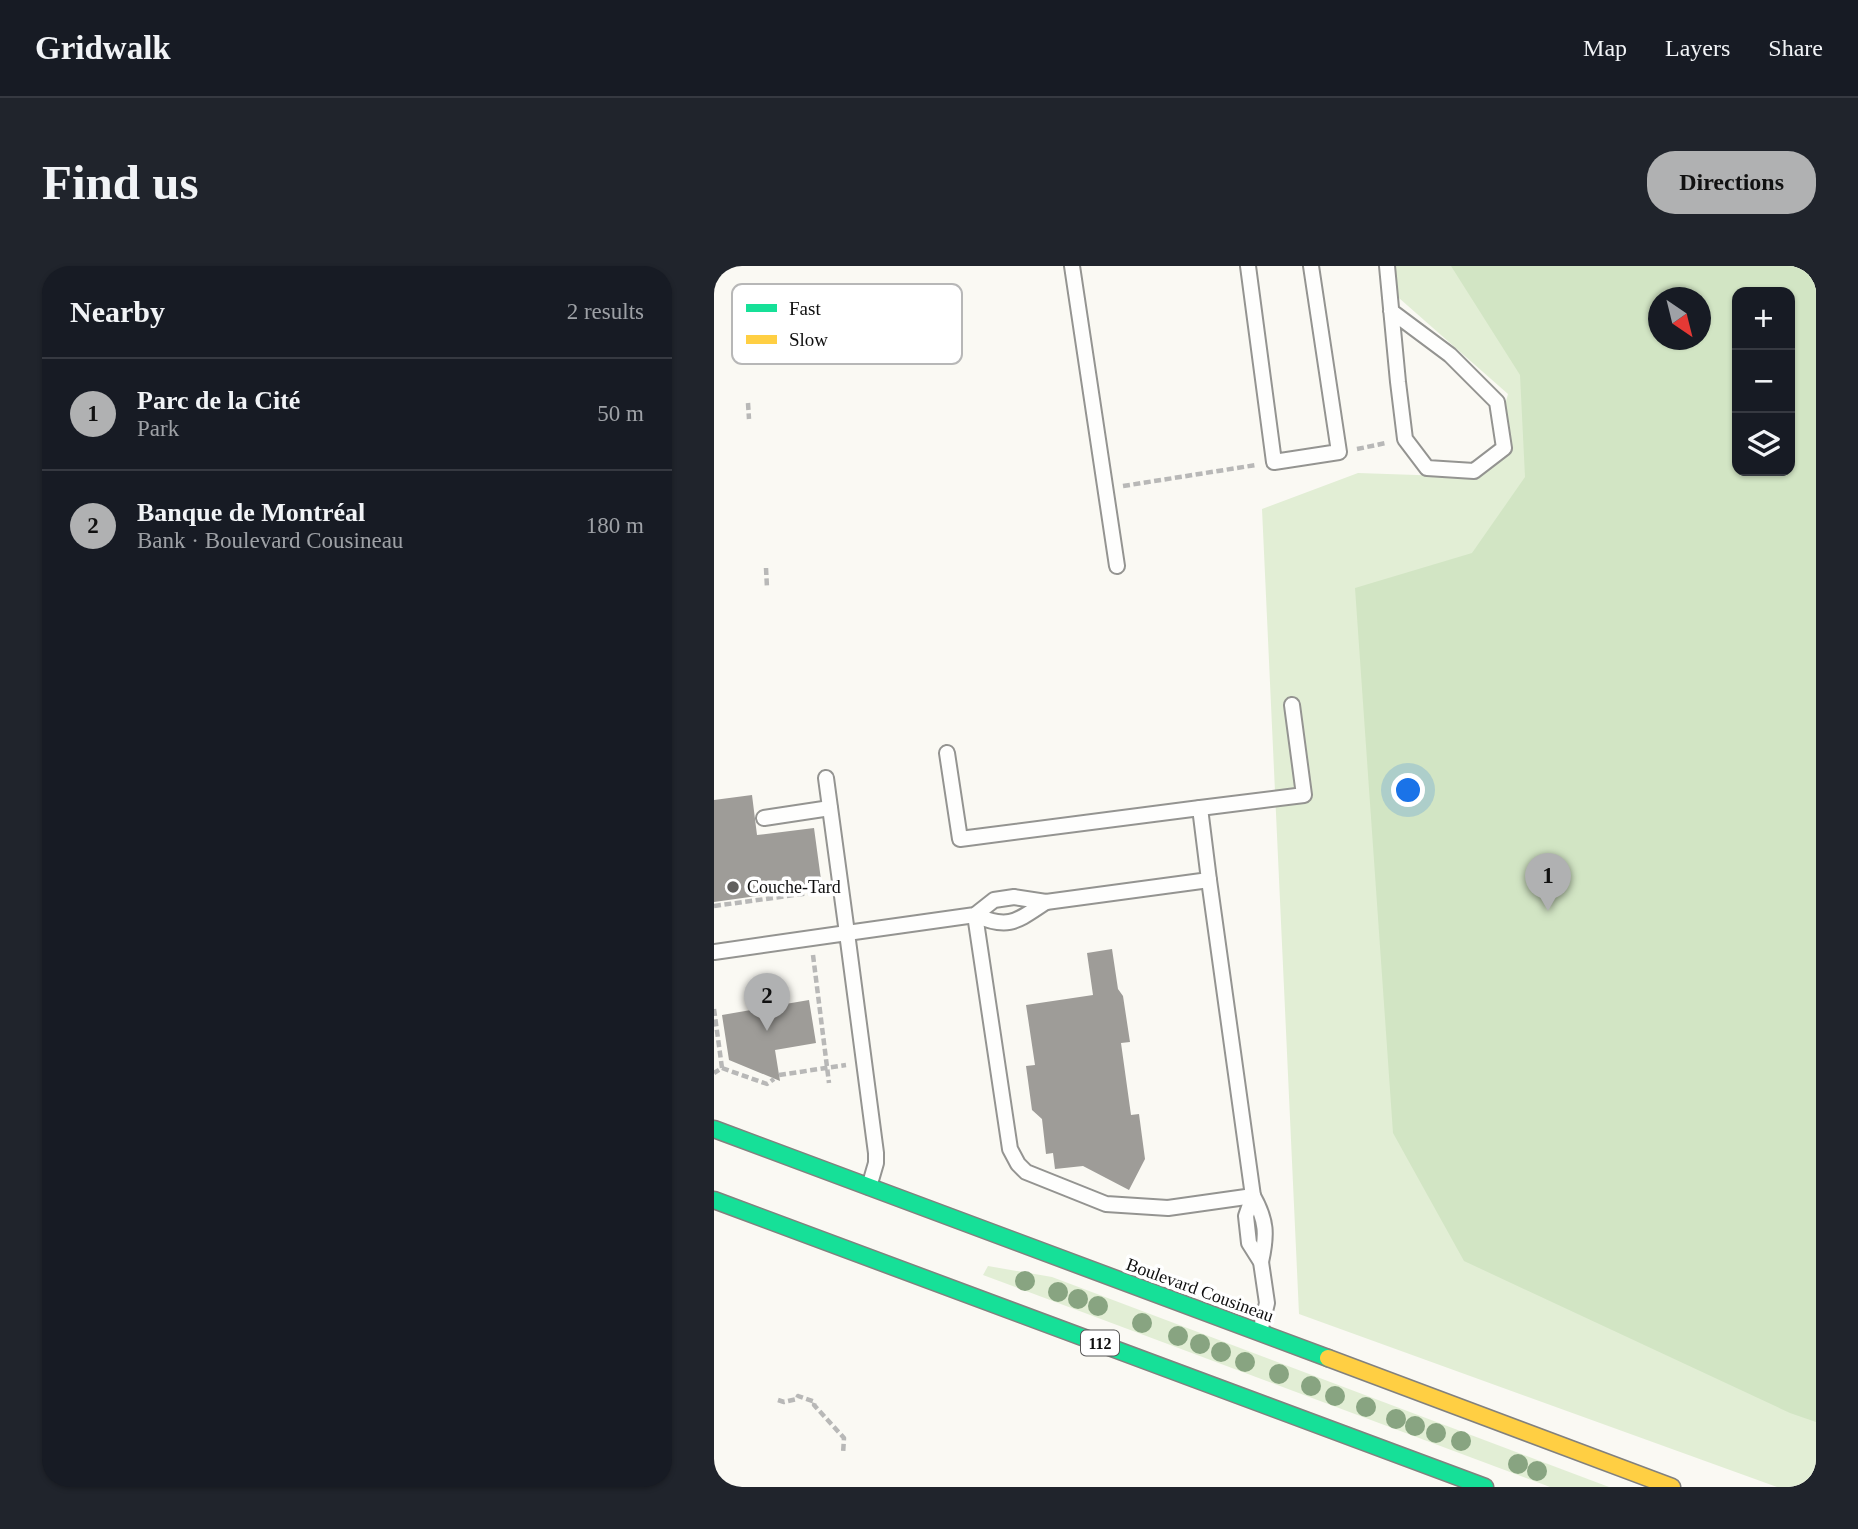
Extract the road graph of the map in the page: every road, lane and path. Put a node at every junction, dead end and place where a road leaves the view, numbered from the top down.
1 (1072, 266) edge
2 (1248, 266) edge
3 (1311, 266) edge
4 (1387, 266) edge
5 (1391, 311) junction
6 (748, 404) dead end
7 (749, 419) dead end
8 (1405, 439) junction
9 (1339, 452) junction
10 (1274, 461) junction
11 (1106, 489) junction
12 (1117, 566) dead end
13 (766, 568) dead end
14 (767, 588) dead end
15 (1293, 705) dead end
16 (947, 753) dead end
17 (826, 778) dead end
18 (830, 808) junction
19 (1200, 808) junction
20 (764, 818) dead end
21 (1209, 880) junction
22 (825, 891) dead end
23 (1046, 902) junction
24 (714, 906) edge
25 (975, 915) junction
26 (847, 933) junction
27 (714, 952) edge
28 (813, 954) dead end
29 (714, 1009) edge
30 (827, 1067) junction
31 (722, 1068) junction
32 (714, 1073) edge
33 (829, 1083) dead end
34 (714, 1129) edge
35 (869, 1187) junction
36 (1254, 1196) junction
37 (714, 1200) edge
38 (1260, 1333) junction
39 (778, 1400) dead end
40 (843, 1454) dead end
41 (1485, 1487) edge
42 (1672, 1487) edge

1 - 11 lane
2 - 10 lane
3 - 9 lane
4 - 5 lane
5 - 8 lane
5 - 8 lane
6 - 7 path
8 - 9 path
9 - 10 lane
10 - 11 path
11 - 12 lane
13 - 14 path
15 - 19 lane
16 - 19 lane
17 - 18 lane
18 - 20 lane
18 - 26 lane
19 - 21 lane
21 - 23 lane
21 - 36 lane
22 - 24 path
23 - 25 lane
23 - 25 lane
25 - 26 lane
25 - 36 lane
26 - 27 lane
26 - 35 lane
28 - 30 path
29 - 31 path
30 - 31 path
30 - 33 path
31 - 32 path
34 - 35 main road, Boulevard Cousineau
35 - 38 main road, Boulevard Cousineau
36 - 38 lane
37 - 41 main road, 112
38 - 42 main road, Boulevard Cousineau
39 - 40 path

